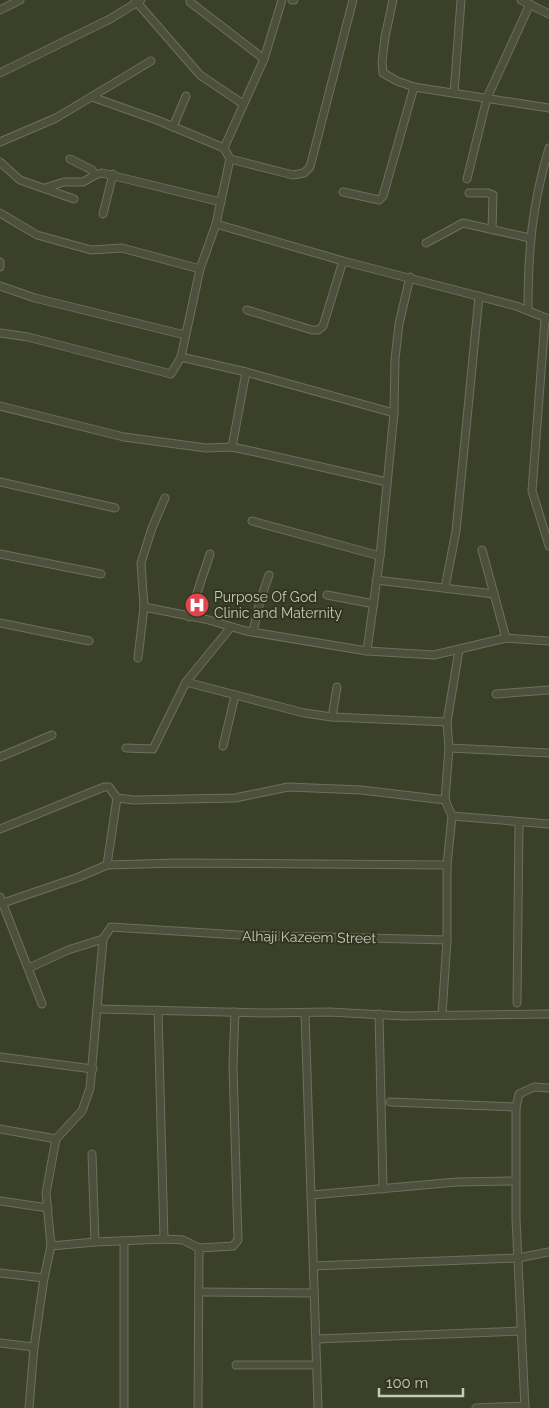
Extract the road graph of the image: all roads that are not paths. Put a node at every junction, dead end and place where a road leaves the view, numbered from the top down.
1 (20, 0) edge
2 (282, 0) edge
3 (353, 0) edge
4 (393, 0) edge
5 (461, 0) edge
6 (521, 0) edge
7 (138, 1) edge
8 (190, 2) dead end
9 (530, 4) junction
10 (0, 10) edge
11 (549, 14) edge
12 (264, 59) junction
13 (151, 61) dead end
14 (0, 73) edge
15 (414, 87) junction
16 (454, 93) junction
17 (186, 96) dead end
18 (92, 97) junction
19 (487, 98) junction
20 (243, 104) junction
21 (549, 108) edge
22 (172, 127) junction
23 (0, 142) edge
24 (224, 148) junction
25 (549, 148) edge
26 (70, 159) dead end
27 (230, 159) junction
28 (0, 162) edge
29 (113, 174) junction
30 (94, 175) junction
31 (467, 179) dead end
32 (46, 188) junction
33 (343, 192) dead end
34 (469, 193) dead end
35 (74, 199) dead end
36 (221, 202) junction
37 (0, 213) edge
38 (104, 214) dead end
39 (216, 224) junction
40 (492, 230) junction
41 (530, 238) junction
42 (426, 243) dead end
43 (343, 261) junction
44 (0, 262) edge
45 (0, 267) edge
46 (200, 269) junction
47 (410, 277) junction
48 (0, 286) edge
49 (479, 296) junction
50 (246, 310) dead end
51 (528, 310) junction
52 (547, 319) edge
53 (0, 333) edge
54 (185, 335) junction
55 (181, 357) junction
56 (246, 372) junction
57 (0, 406) edge
58 (394, 413) junction
59 (232, 448) junction
60 (0, 482) edge
61 (387, 482) junction
62 (165, 498) dead end
63 (116, 508) dead end
64 (252, 521) dead end
65 (549, 546) edge
66 (482, 550) dead end
67 (0, 554) edge
68 (210, 554) dead end
69 (380, 556) junction
70 (100, 574) dead end
71 (269, 575) dead end
72 (376, 580) junction
73 (445, 588) junction
74 (494, 594) junction
75 (327, 595) dead end
76 (374, 604) junction
77 (144, 607) junction
78 (189, 617) junction
79 (0, 623) edge
80 (231, 627) junction
81 (253, 632) junction
82 (506, 638) junction
83 (89, 641) dead end
84 (549, 641) edge
85 (458, 650) junction
86 (367, 651) junction
87 (138, 658) dead end
88 (186, 682) junction
89 (337, 687) dead end
90 (549, 690) edge
91 (496, 694) dead end
92 (235, 696) junction
93 (332, 717) junction
94 (447, 722) junction
95 (52, 735) dead end
96 (223, 746) dead end
97 (126, 748) dead end
98 (450, 748) junction
99 (549, 753) edge
100 (0, 757) edge
101 (117, 798) junction
102 (445, 800) junction
103 (452, 816) junction
104 (519, 823) junction
105 (549, 824) edge
106 (0, 830) edge
107 (108, 864) junction
108 (446, 865) junction
109 (2, 900) edge
110 (103, 939) junction
111 (447, 940) junction
112 (29, 968) junction
113 (517, 1003) dead end
114 (42, 1004) dead end
115 (97, 1009) junction
116 (158, 1010) junction
117 (235, 1012) junction
118 (305, 1014) junction
119 (379, 1014) junction
120 (549, 1014) edge
121 (442, 1015) junction
122 (0, 1057) edge
123 (93, 1069) junction
124 (549, 1088) edge
125 (390, 1102) dead end
126 (516, 1107) junction
127 (0, 1129) edge
128 (56, 1139) junction
129 (92, 1154) dead end
130 (515, 1181) junction
131 (383, 1189) junction
132 (311, 1195) junction
133 (0, 1202) edge
134 (48, 1208) junction
135 (164, 1239) junction
136 (95, 1242) junction
137 (124, 1242) junction
138 (51, 1246) junction
139 (199, 1248) junction
140 (549, 1252) edge
141 (518, 1258) junction
142 (314, 1266) junction
143 (0, 1273) edge
144 (44, 1278) junction
145 (200, 1292) junction
146 (314, 1293) junction
147 (522, 1331) junction
148 (316, 1339) junction
149 (0, 1343) edge
150 (34, 1347) junction
151 (236, 1365) dead end
152 (317, 1366) junction
153 (525, 1407) edge
154 (29, 1408) edge
155 (124, 1408) edge
156 (198, 1408) edge
157 (318, 1408) edge
158 (476, 1408) edge

1 - 10 street
2 - 12 street
3 - 27 street
4 - 15 street
5 - 16 street
6 - 9 street
7 - 14 street
7 - 20 street
8 - 12 street
9 - 11 street
9 - 19 street
12 - 20 street
13 - 18 street
15 - 16 street
15 - 33 street
16 - 19 street
17 - 22 street
18 - 22 street
18 - 23 street
19 - 21 street
19 - 31 street
20 - 24 street
22 - 24 street
24 - 27 street
25 - 41 street
26 - 30 street
27 - 36 street
28 - 32 street
29 - 30 street
29 - 36 street
29 - 38 street
30 - 32 street
32 - 35 street
34 - 40 street
36 - 39 street
37 - 46 street
39 - 43 street
39 - 46 street
40 - 41 street
40 - 42 street
41 - 51 street
43 - 47 street
43 - 50 street
44 - 45 street
46 - 54 street
47 - 49 street
47 - 58 street
48 - 54 street
49 - 51 street
49 - 73 street
51 - 52 street
52 - 65 street
53 - 55 street
54 - 55 street
55 - 56 street
56 - 58 street
56 - 59 street
57 - 59 street
58 - 61 street
59 - 61 street
60 - 63 street
61 - 69 street
62 - 77 street
64 - 69 street
66 - 74 street
67 - 70 street
68 - 78 street
69 - 72 street
71 - 81 street
72 - 73 street
72 - 76 street
73 - 74 street
74 - 82 street
75 - 76 street
76 - 86 street
77 - 78 street
77 - 87 street
78 - 80 street
79 - 83 street
80 - 81 street
80 - 88 street
81 - 86 street
82 - 84 street
82 - 85 street
85 - 86 street
85 - 94 street
88 - 92 street
88 - 97 street
89 - 93 street
90 - 91 street
92 - 93 street
92 - 96 street
93 - 94 street
94 - 98 street
95 - 100 street
98 - 99 street
98 - 102 street
101 - 102 street
101 - 106 street
101 - 107 street
102 - 103 street
103 - 104 street
103 - 108 street
104 - 105 street
104 - 113 street
107 - 108 street
107 - 109 street
108 - 111 street
109 - 112 street
110 - 111 street, Alhaji Kazeem Street
110 - 112 street
110 - 115 street
111 - 121 street
112 - 114 street
115 - 116 street
115 - 123 street
116 - 117 street
116 - 135 street
117 - 118 street
117 - 139 street
118 - 119 street
118 - 132 street
119 - 121 street
119 - 131 street
120 - 121 street
122 - 123 street
123 - 128 street
124 - 126 street
125 - 126 street
126 - 130 street
127 - 128 street
128 - 134 street
129 - 136 street
130 - 131 street
130 - 141 street
131 - 132 street
132 - 142 street
133 - 134 street
134 - 138 street
135 - 137 street
135 - 139 street
136 - 137 street
136 - 138 street
137 - 155 street
138 - 144 street
139 - 145 street
140 - 141 street
141 - 142 street
141 - 147 street
142 - 146 street
143 - 144 street
144 - 150 street
145 - 146 street
145 - 156 street
146 - 148 street
147 - 148 street
147 - 153 street
148 - 152 street
149 - 150 street
150 - 154 street
151 - 152 street
152 - 157 street
153 - 158 street

